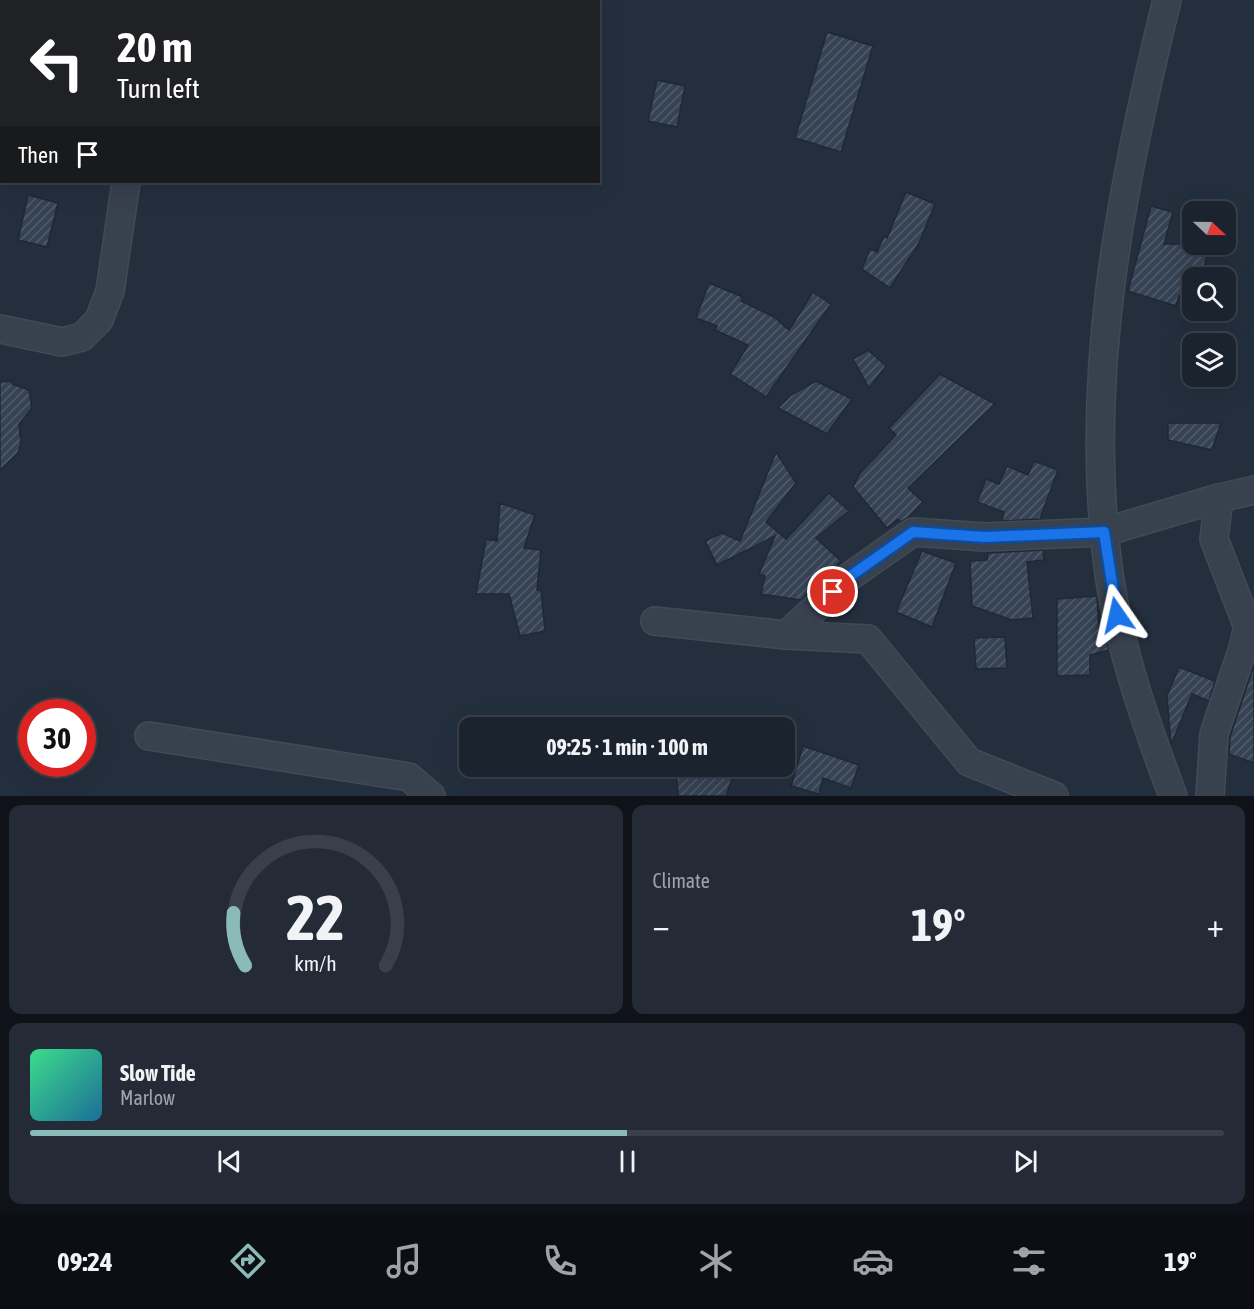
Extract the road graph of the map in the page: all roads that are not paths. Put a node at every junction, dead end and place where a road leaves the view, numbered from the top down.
1 (1167, 0) edge
2 (126, 183) edge
3 (0, 329) edge
4 (1254, 490) edge
5 (1219, 498) junction
6 (1104, 532) junction
7 (655, 621) dead end
8 (786, 635) junction
9 (1249, 650) edge
10 (149, 736) dead end
11 (431, 796) edge
12 (1054, 796) edge
13 (1173, 796) edge
14 (1210, 796) edge

1 - 6 street
2 - 3 street
4 - 5 street
5 - 6 street
5 - 9 street
6 - 8 street
6 - 13 street
7 - 8 street
8 - 12 street
9 - 14 street
10 - 11 street

